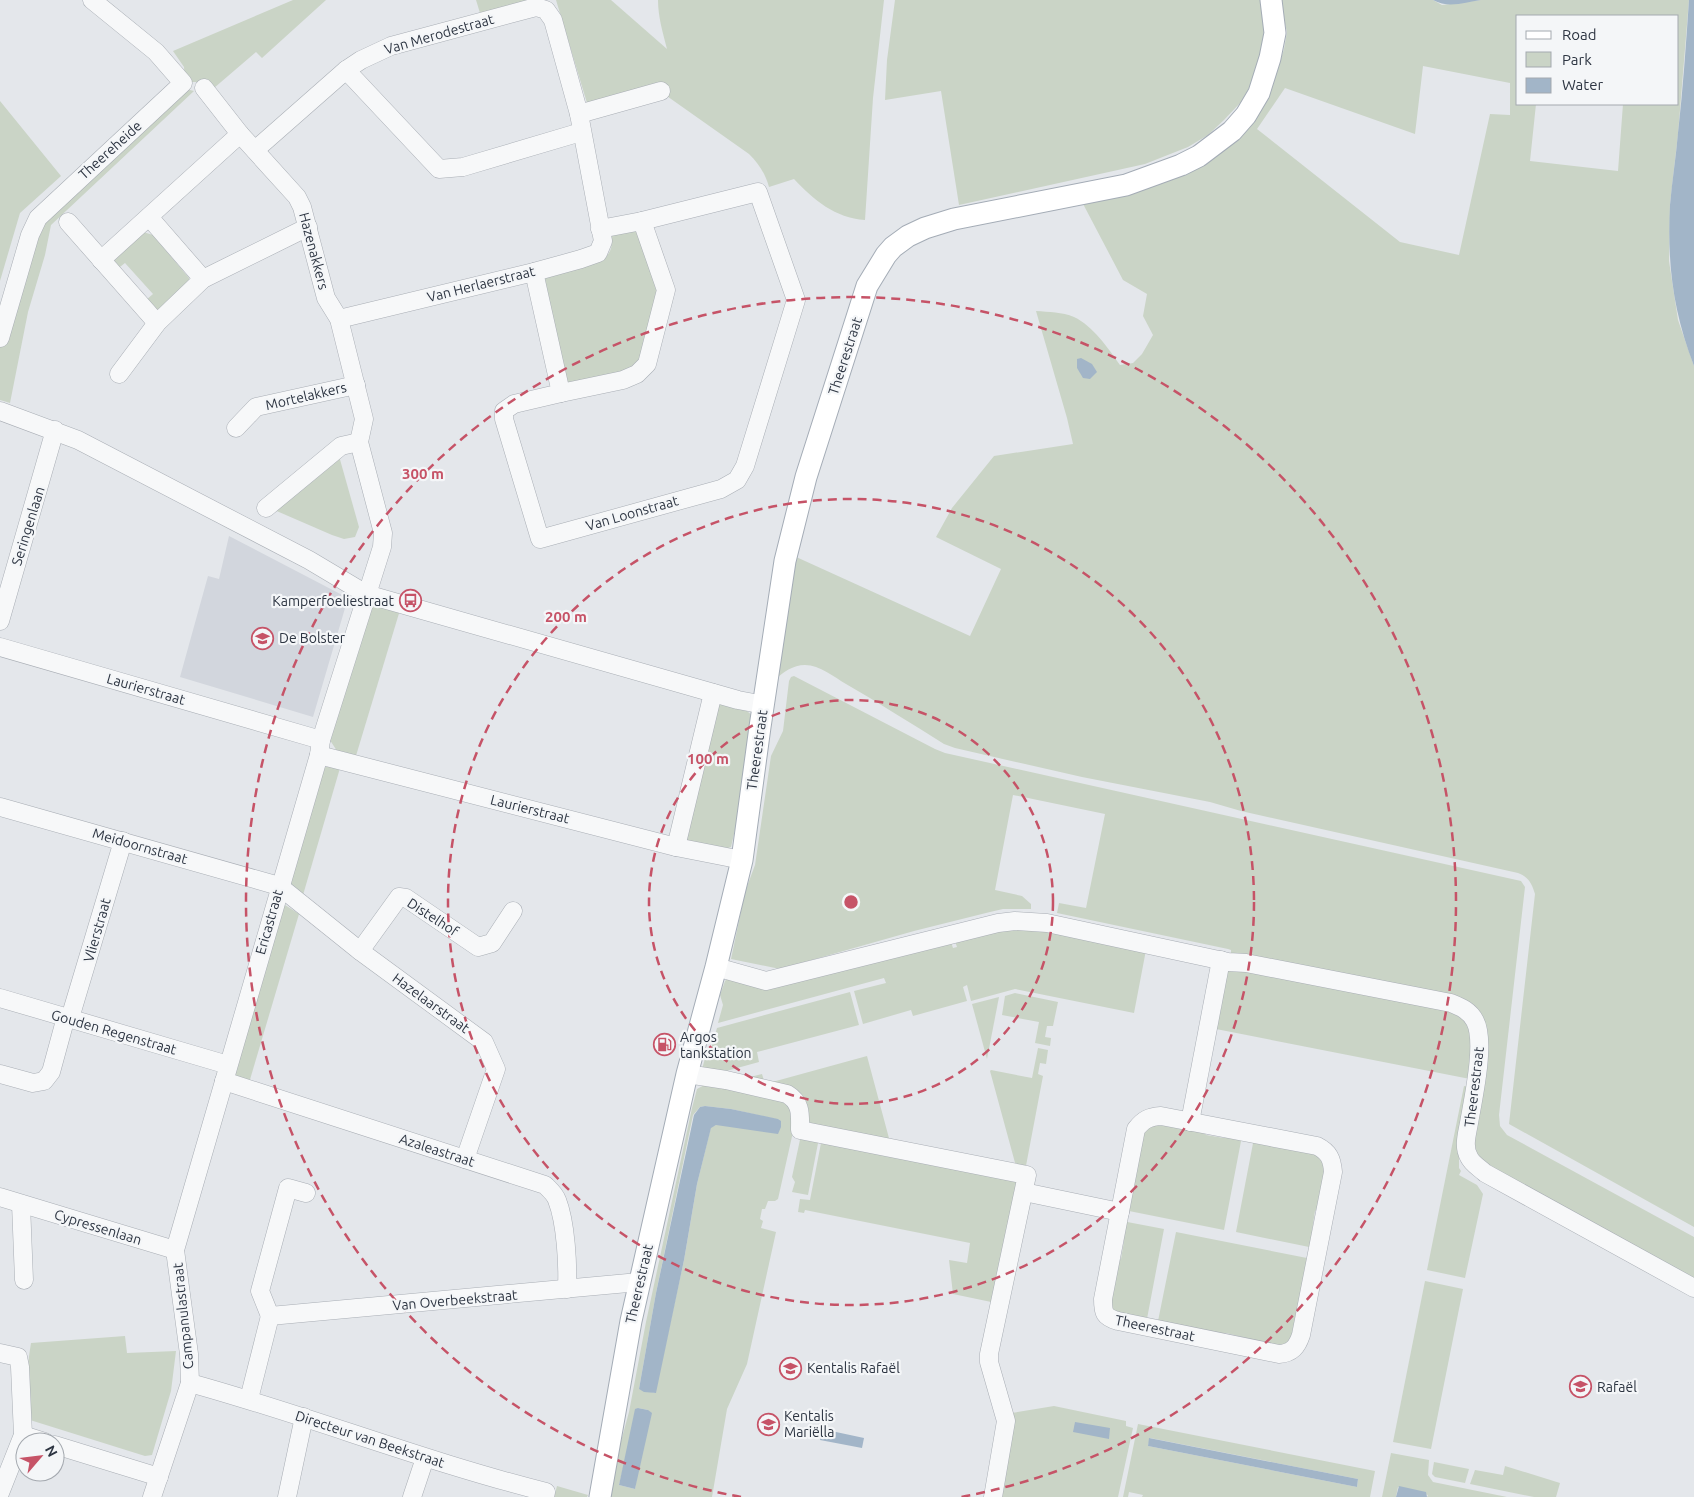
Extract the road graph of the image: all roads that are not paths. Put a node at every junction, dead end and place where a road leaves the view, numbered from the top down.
1 (92, 0) edge
2 (1271, 0) edge
3 (346, 70) junction
4 (204, 88) dead end
5 (661, 91) dead end
6 (579, 114) junction
7 (582, 132) junction
8 (240, 134) junction
9 (255, 150) junction
10 (149, 217) junction
11 (642, 221) junction
12 (68, 222) dead end
13 (308, 227) junction
14 (600, 229) junction
15 (101, 260) junction
16 (534, 272) junction
17 (204, 280) junction
18 (339, 319) junction
19 (157, 323) junction
20 (0, 338) edge
21 (119, 374) dead end
22 (356, 385) junction
23 (561, 393) junction
24 (0, 411) edge
25 (236, 428) dead end
26 (55, 430) junction
27 (358, 442) junction
28 (266, 508) dead end
29 (366, 594) junction
30 (0, 620) edge
31 (0, 646) edge
32 (713, 693) junction
33 (764, 705) junction
34 (320, 748) junction
35 (0, 807) edge
36 (123, 841) junction
37 (676, 847) junction
38 (742, 860) junction
39 (279, 886) junction
40 (513, 911) dead end
41 (360, 951) junction
42 (1221, 960) junction
43 (716, 967) junction
44 (0, 998) edge
45 (68, 1018) junction
46 (226, 1073) junction
47 (0, 1074) edge
48 (687, 1074) junction
49 (1190, 1122) junction
50 (465, 1159) junction
51 (1026, 1184) junction
52 (306, 1193) dead end
53 (0, 1197) edge
54 (21, 1204) junction
55 (1120, 1212) junction
56 (175, 1250) junction
57 (24, 1280) dead end
58 (639, 1282) junction
59 (1694, 1288) edge
60 (567, 1290) junction
61 (270, 1316) junction
62 (0, 1353) edge
63 (190, 1383) junction
64 (249, 1400) junction
65 (304, 1417) junction
66 (23, 1432) edge
67 (65, 1448) edge
68 (15, 1455) edge
69 (425, 1458) junction
70 (159, 1477) junction
71 (0, 1493) edge
72 (152, 1497) edge
73 (287, 1497) edge
74 (412, 1497) edge
75 (545, 1497) edge
76 (600, 1497) edge
77 (993, 1497) edge

1 - 20 street, Theereheide
2 - 33 main road, Theerestraat
3 - 6 street, Van Merodestraat
3 - 7 street
3 - 9 street, Van Merodestraat
4 - 8 street, Hazenakkers
5 - 6 street
6 - 7 street, Van Merodestraat
7 - 14 street, Van Merodestraat
8 - 9 street, Hazenakkers
8 - 10 street
9 - 13 street, Hazenakkers
10 - 15 street
10 - 17 street
11 - 14 street
11 - 23 street
11 - 23 street, Van Loonstraat
12 - 15 street
13 - 17 street
13 - 18 street, Hazenakkers
14 - 16 street, Van Herlaerstraat
15 - 19 street
16 - 18 street, Van Herlaerstraat
16 - 23 street
17 - 19 street
18 - 22 street, Hazenakkers
19 - 21 street
22 - 25 street, Mortelakkers
22 - 27 street, Hazenakkers
24 - 26 street
26 - 29 street
26 - 30 street, Seringenlaan
27 - 28 street
27 - 29 street, Hazenakkers
29 - 32 street
29 - 34 street, Ericastraat
31 - 34 street, Laurierstraat
32 - 33 street
32 - 37 street
33 - 38 main road, Theerestraat
34 - 37 street, Laurierstraat
34 - 39 street, Ericastraat
35 - 36 street, Meidoornstraat
36 - 39 street, Meidoornstraat
36 - 45 street, Vlierstraat
37 - 38 street, Laurierstraat
38 - 43 main road, Theerestraat
39 - 41 street, Hazelaarstraat
39 - 46 street, Ericastraat
40 - 41 street, Distelhof
41 - 50 street, Hazelaarstraat
42 - 43 street, Theerestraat
42 - 49 street
42 - 59 street, Theerestraat
43 - 48 main road, Theerestraat
44 - 45 street, Gouden Regenstraat
45 - 46 street, Gouden Regenstraat
45 - 47 street, Vlierstraat
46 - 50 street, Azaleastraat
46 - 56 street, Ericastraat
48 - 51 street
48 - 58 main road, Theerestraat
49 - 55 street, Theerestraat
49 - 55 street, Theerestraat
50 - 60 street, Azaleastraat
51 - 55 street
51 - 77 street
52 - 61 street
53 - 54 street, Cypressenlaan
54 - 56 street, Cypressenlaan
54 - 57 street
56 - 63 street, Campanulastraat
58 - 60 street, Van Overbeekstraat
58 - 76 main road, Theerestraat
60 - 61 street, Van Overbeekstraat
61 - 64 street
62 - 66 street
63 - 64 street, Directeur van Beekstraat
63 - 70 street, Campanulastraat
64 - 65 street, Directeur van Beekstraat
65 - 69 street, Directeur van Beekstraat
65 - 73 street
67 - 70 street
68 - 71 street
69 - 74 street
69 - 75 street, Directeur van Beekstraat
70 - 72 street, Campanulastraat

